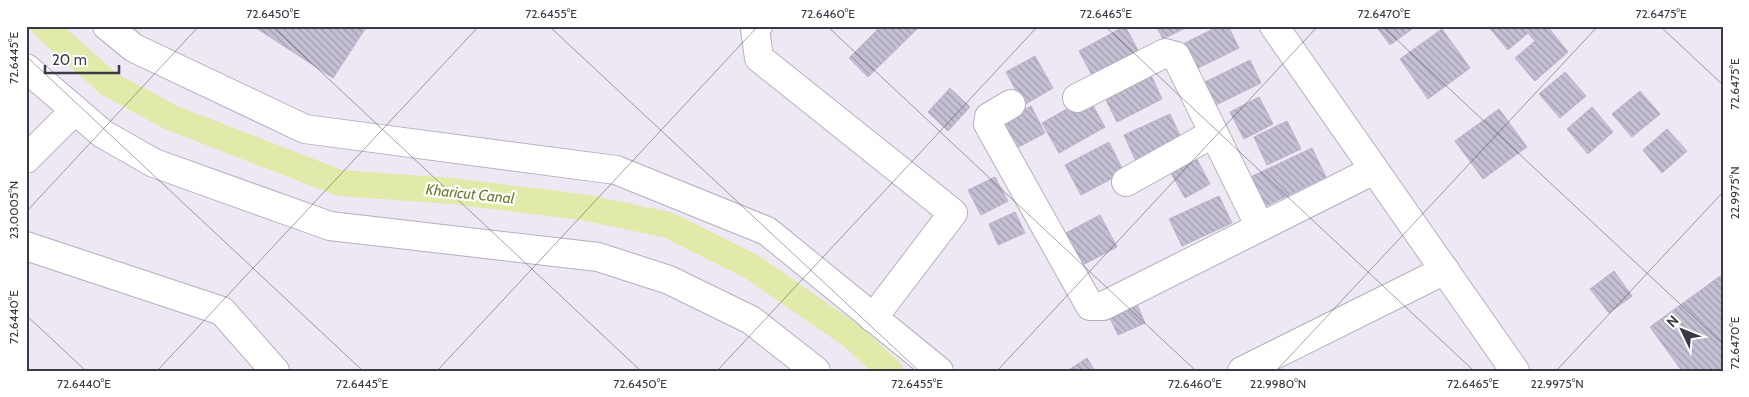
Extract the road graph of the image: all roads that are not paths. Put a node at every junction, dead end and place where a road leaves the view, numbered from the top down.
1 (108, 26) edge
2 (758, 26) edge
3 (1274, 26) edge
4 (26, 68) edge
5 (1077, 98) dead end
6 (1011, 104) dead end
7 (75, 110) junction
8 (1214, 133) junction
9 (26, 159) edge
10 (1374, 170) junction
11 (1126, 182) dead end
12 (1260, 227) junction
13 (26, 246) edge
14 (1445, 270) junction
15 (873, 318) junction
16 (275, 371) edge
17 (816, 371) edge
18 (939, 371) edge
19 (1242, 371) edge
20 (1515, 371) edge

1 - 15 street
2 - 15 street
3 - 10 street
4 - 7 street
5 - 8 street
6 - 12 street
7 - 9 street
7 - 17 street
8 - 11 street
8 - 12 street
10 - 12 street
10 - 14 street
13 - 16 street
14 - 19 street
14 - 20 street
15 - 18 street

